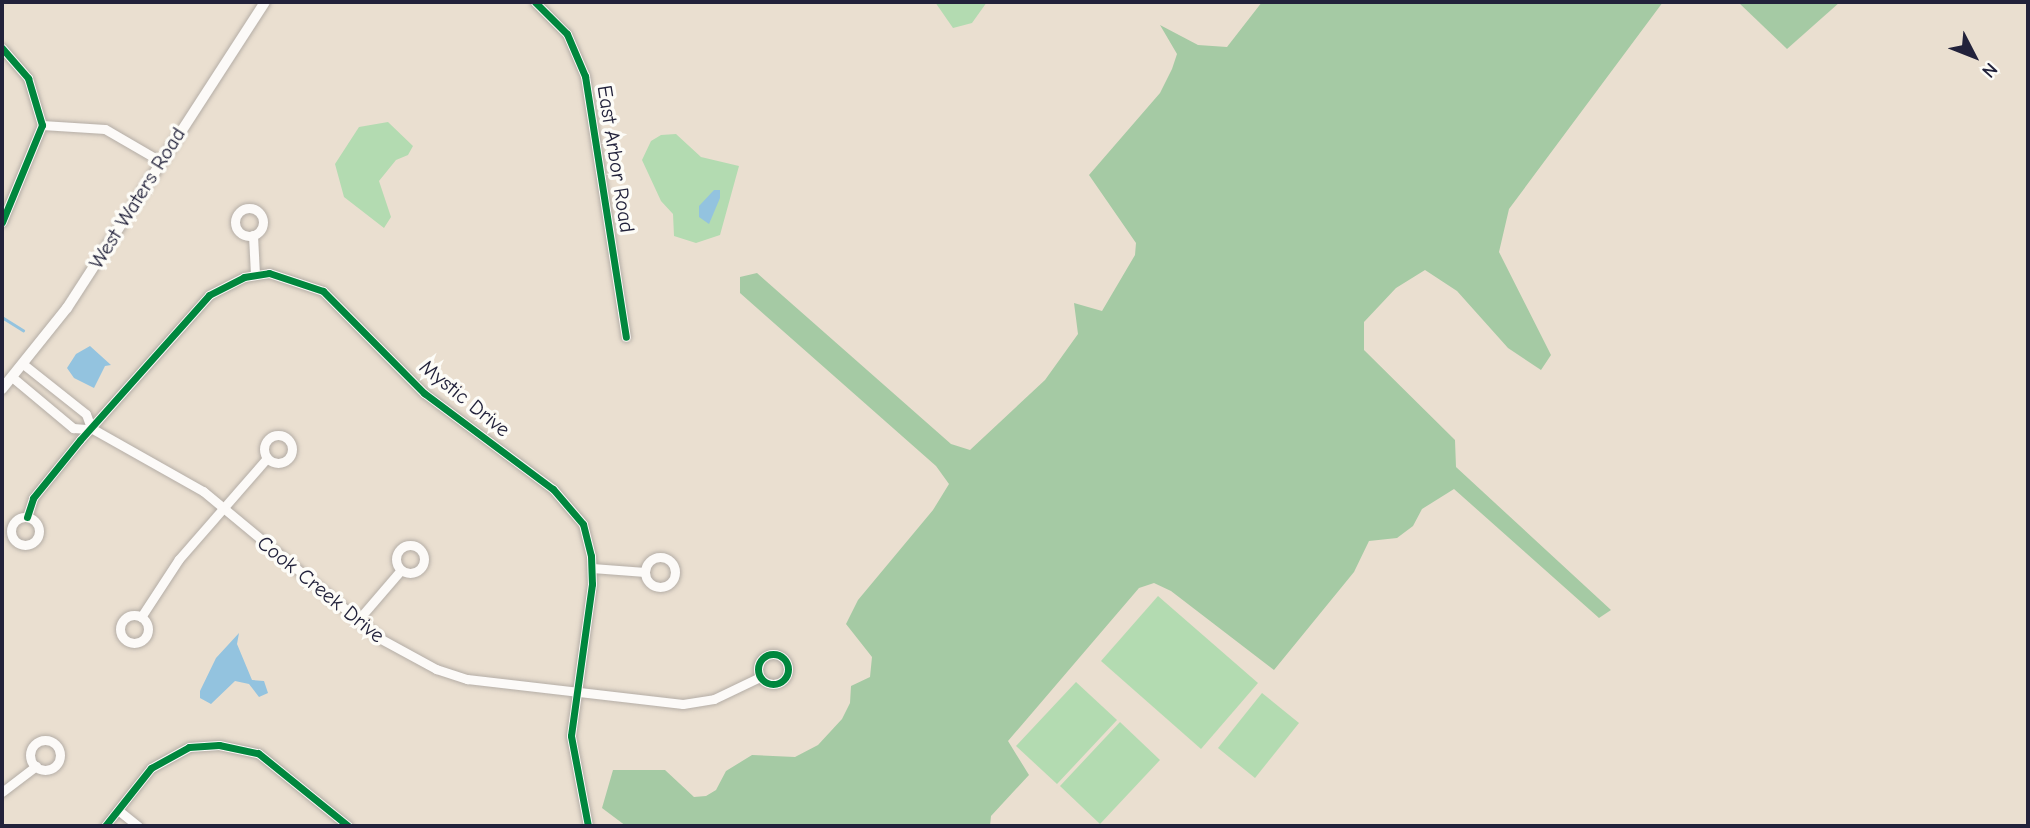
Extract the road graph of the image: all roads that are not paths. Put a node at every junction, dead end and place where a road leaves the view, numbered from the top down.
1 (265, 2) edge
2 (535, 2) edge
3 (2, 48) edge
4 (42, 125) junction
5 (160, 161) junction
6 (2, 222) edge
7 (253, 235) dead end
8 (255, 275) junction
9 (626, 337) dead end
10 (23, 364) junction
11 (12, 377) junction
12 (2, 388) edge
13 (91, 428) junction
14 (267, 458) dead end
15 (222, 508) junction
16 (27, 517) dead end
17 (592, 568) junction
18 (401, 570) dead end
19 (645, 572) dead end
20 (141, 617) dead end
21 (358, 620) junction
22 (760, 677) dead end
23 (576, 693) junction
24 (36, 766) dead end
25 (2, 792) edge
26 (118, 810) junction
27 (105, 826) edge
28 (138, 826) edge
29 (348, 826) edge
30 (588, 826) edge

1 - 5 street, West Waters Road
2 - 9 street, East Arbor Road
3 - 4 street
4 - 5 street
4 - 6 street
5 - 10 street, West Waters Road
7 - 8 street
8 - 13 street, Mystic Drive
8 - 17 street, Mystic Drive
10 - 11 street, West Waters Road
10 - 13 street, Cook Creek Drive
11 - 12 street, West Waters Road
11 - 13 street, Cook Creek Drive
13 - 15 street, Cook Creek Drive
13 - 16 street, Mystic Drive
14 - 15 street
15 - 20 street
15 - 21 street, Cook Creek Drive
17 - 19 street
17 - 23 street, Mystic Drive
18 - 21 street
21 - 23 street, Cook Creek Drive
22 - 23 street, Cook Creek Drive
23 - 30 street, Mystic Drive
24 - 25 street
26 - 27 street
26 - 28 street
26 - 29 street

